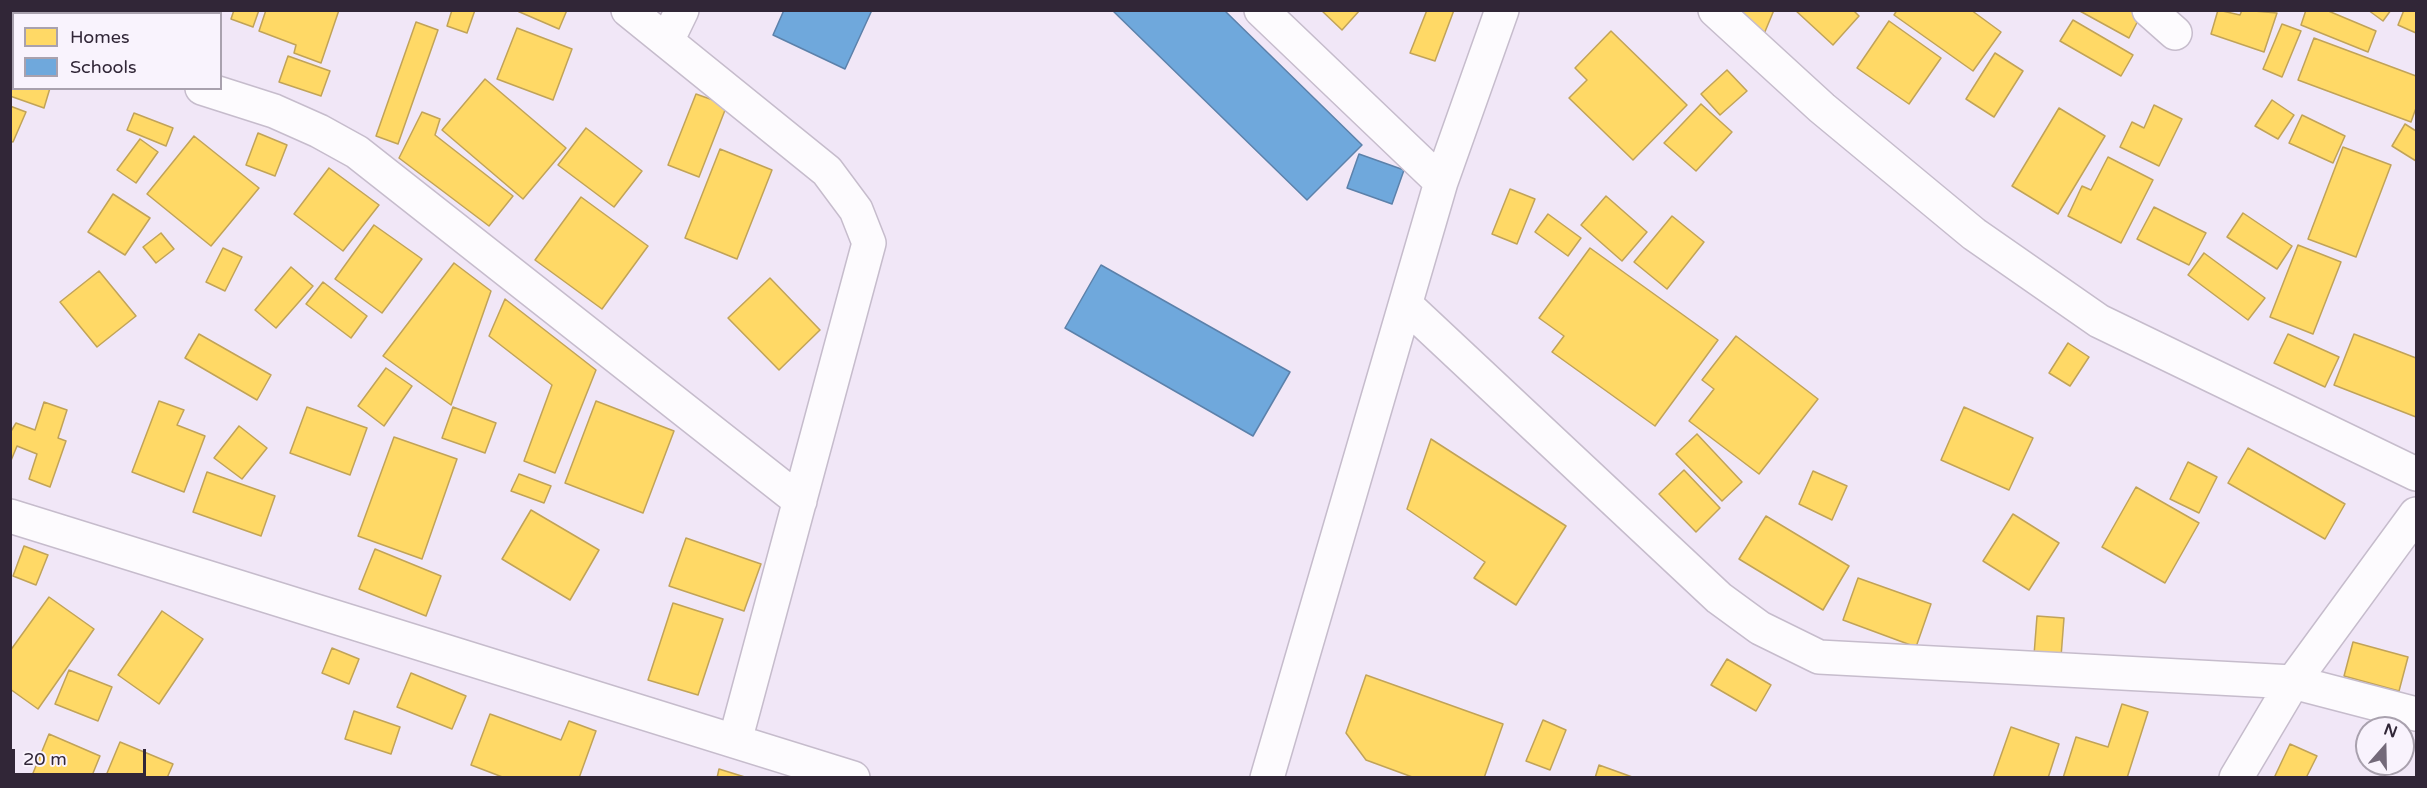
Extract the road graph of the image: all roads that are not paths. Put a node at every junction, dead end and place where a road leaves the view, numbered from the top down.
1 (628, 10) edge
2 (682, 10) edge
3 (1261, 10) edge
4 (1502, 10) edge
5 (1715, 10) edge
6 (2149, 10) edge
7 (2175, 33) dead end
8 (667, 41) junction
9 (208, 90) edge
10 (1441, 182) junction
11 (1406, 305) junction
12 (2416, 474) edge
13 (800, 501) junction
14 (2416, 514) edge
15 (10, 516) edge
16 (2293, 682) junction
17 (2416, 714) edge
18 (735, 741) junction
19 (854, 777) edge
20 (1267, 777) edge
21 (2236, 777) edge

1 - 8 street
2 - 8 street
3 - 10 street
4 - 10 street
5 - 12 street
6 - 7 street
8 - 13 street
9 - 13 street
10 - 11 street
11 - 16 street
11 - 20 street
13 - 18 street
14 - 16 street
15 - 18 street
16 - 17 street
16 - 21 street
18 - 19 street

